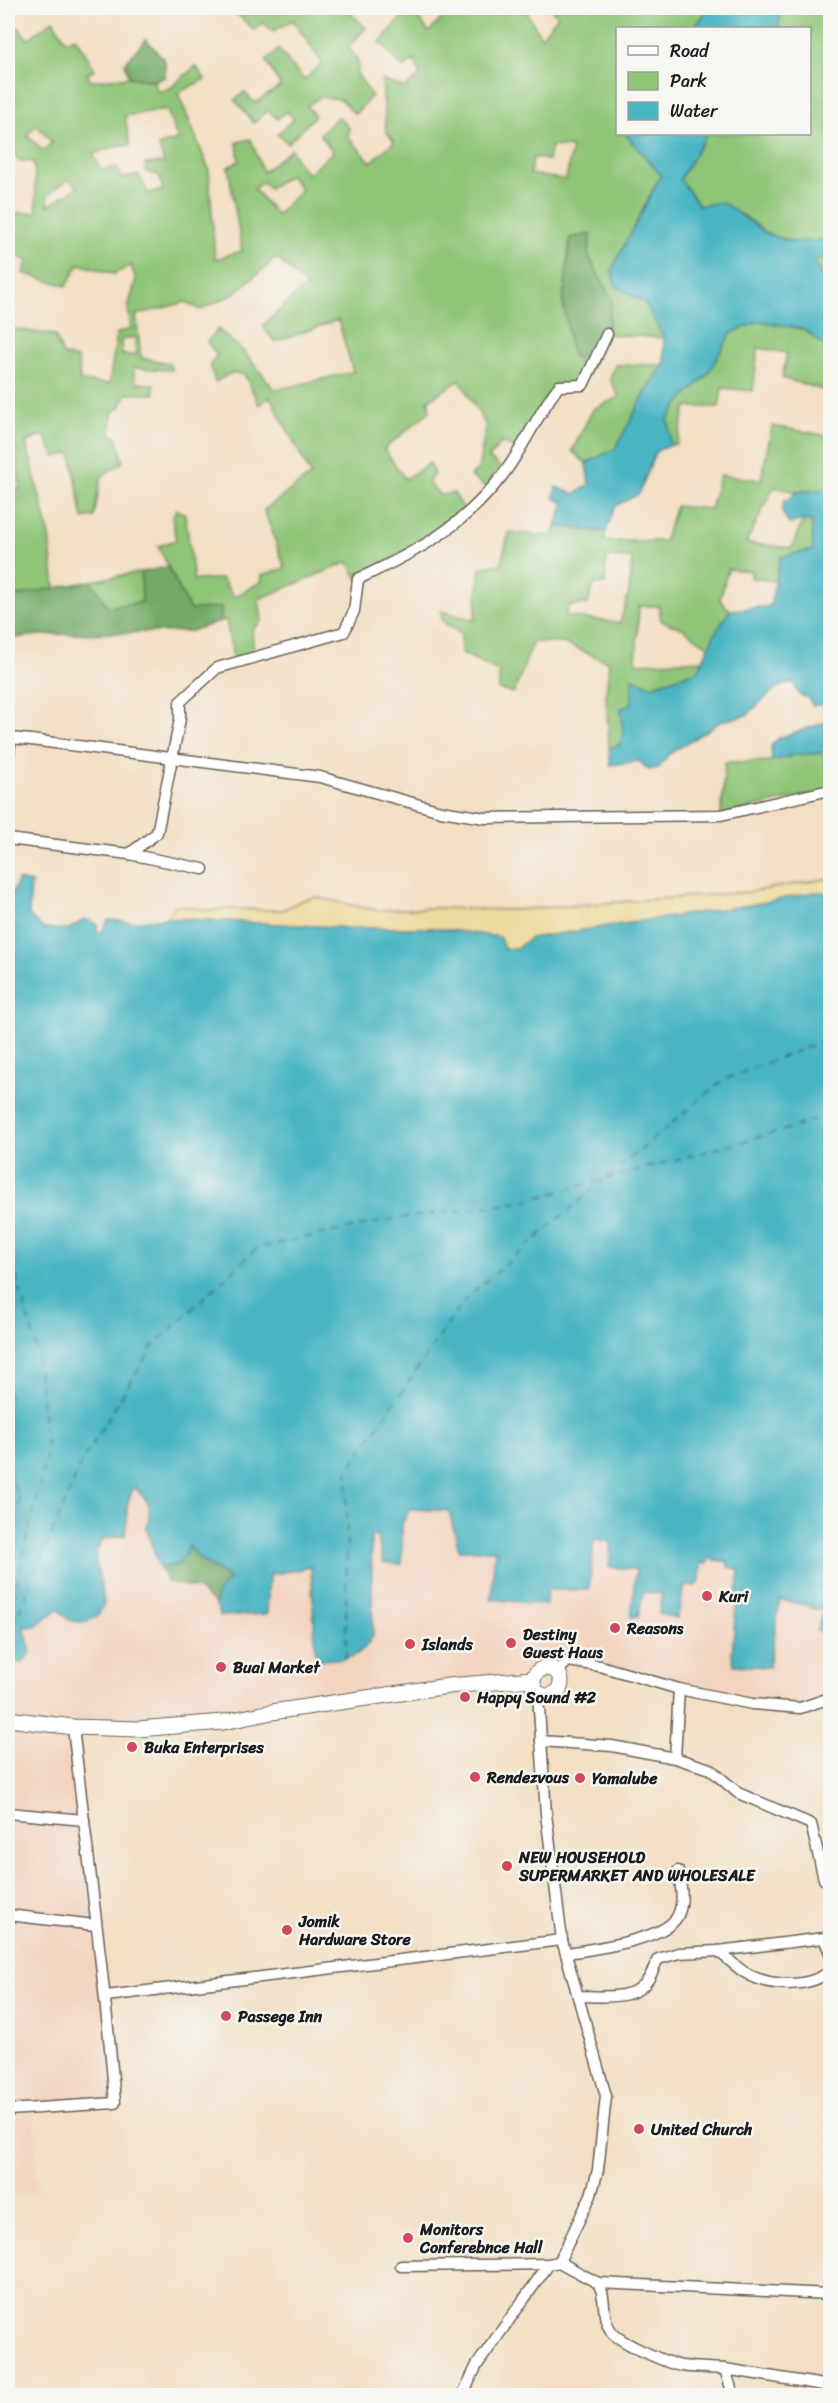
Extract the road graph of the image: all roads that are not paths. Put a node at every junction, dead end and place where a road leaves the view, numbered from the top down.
1 (607, 334) dead end
2 (9, 738) edge
3 (173, 758) junction
4 (8, 759) edge
5 (831, 790) edge
6 (8, 839) edge
7 (129, 854) junction
8 (203, 868) dead end
9 (557, 1672) junction
10 (532, 1679) junction
11 (680, 1689) junction
12 (538, 1694) junction
13 (831, 1698) edge
14 (8, 1719) edge
15 (73, 1727) junction
16 (541, 1741) junction
17 (675, 1758) junction
18 (8, 1813) edge
19 (84, 1820) junction
20 (678, 1871) dead end
21 (831, 1879) edge
22 (8, 1915) edge
23 (95, 1925) junction
24 (562, 1940) junction
25 (718, 1951) junction
26 (567, 1953) junction
27 (831, 1953) edge
28 (831, 1971) edge
29 (106, 1995) junction
30 (578, 1996) junction
31 (8, 2110) edge
32 (554, 2263) junction
33 (401, 2266) dead end
34 (598, 2283) junction
35 (831, 2294) edge
36 (725, 2369) junction
37 (831, 2386) edge
38 (462, 2396) edge
39 (731, 2396) edge

1 - 3 street
2 - 3 street
2 - 4 street
3 - 5 street
3 - 7 street
6 - 7 street
7 - 8 street
9 - 10 main road
9 - 11 street
9 - 12 main road
10 - 12 main road
10 - 15 main road
11 - 13 street
11 - 17 street
12 - 16 street
14 - 15 main road
15 - 19 street
16 - 17 street
16 - 24 street
17 - 21 street
18 - 19 street
19 - 23 street
20 - 26 street
22 - 23 street
23 - 29 street
24 - 26 street
24 - 29 street
25 - 27 street
25 - 28 street
25 - 30 street
26 - 30 street
29 - 31 street
30 - 32 street
32 - 33 street
32 - 34 street
32 - 38 street
34 - 35 street
34 - 36 street
36 - 37 street
36 - 39 street

